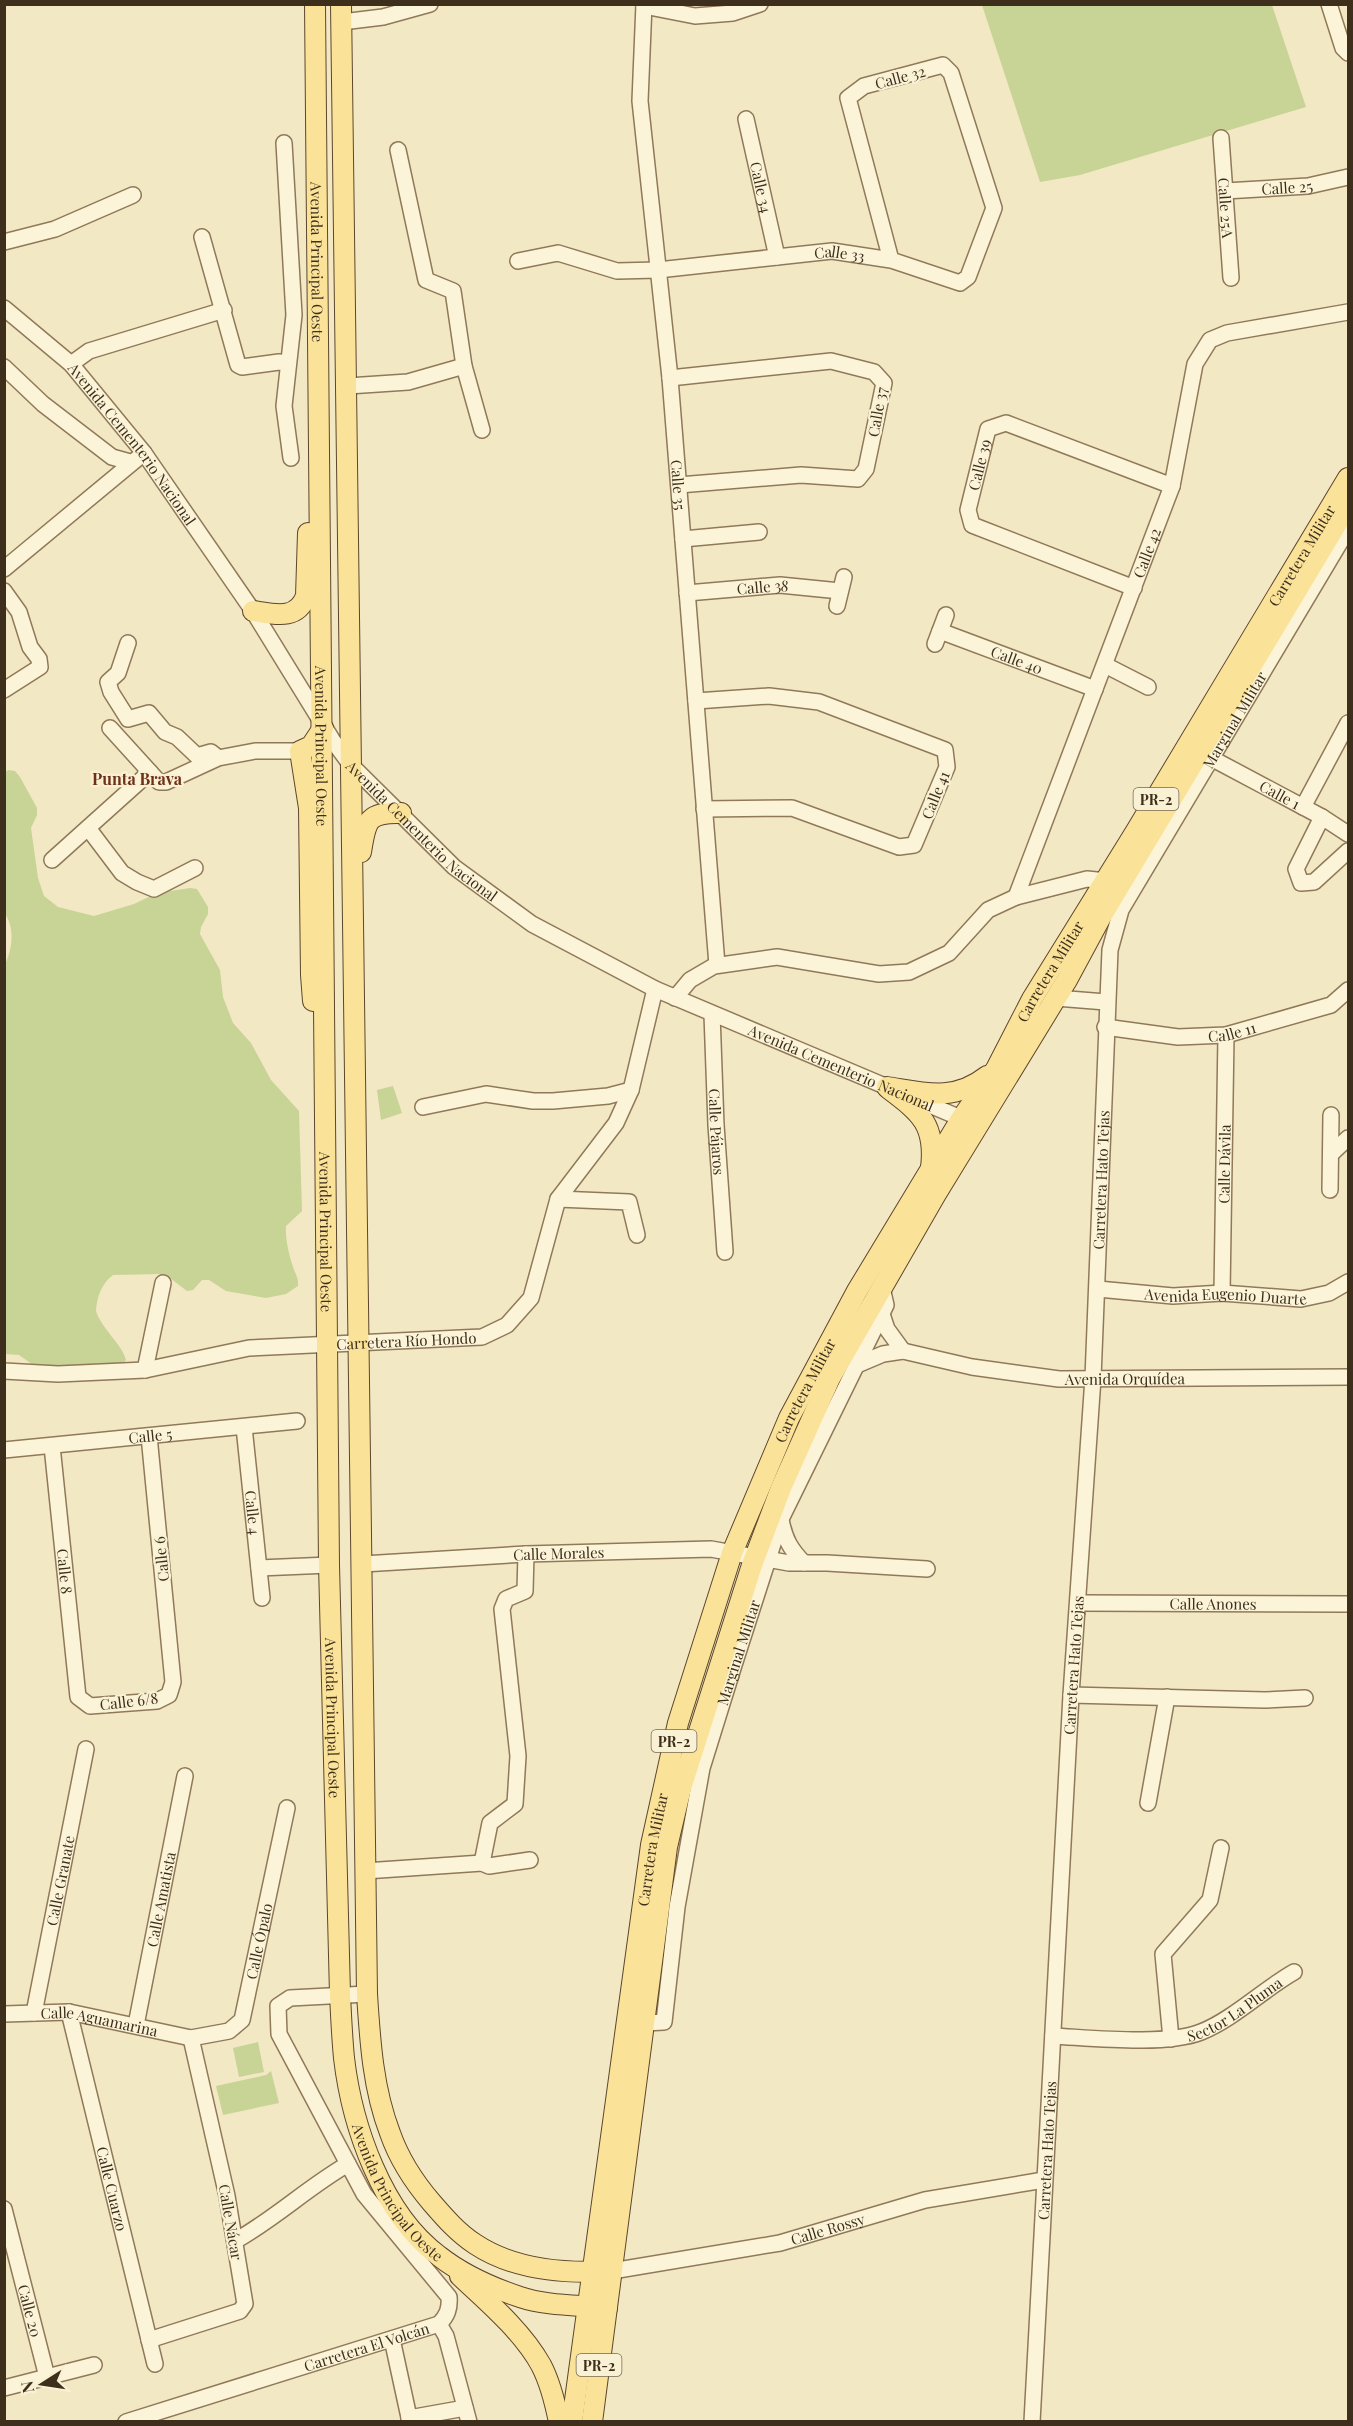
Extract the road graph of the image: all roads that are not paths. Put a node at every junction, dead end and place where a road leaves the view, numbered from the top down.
1 (315, 4) edge
2 (327, 4) edge
3 (430, 4) edge
4 (760, 4) edge
5 (1329, 4) edge
6 (644, 5) edge
7 (341, 13) edge
8 (1348, 54) edge
9 (746, 119) dead end
10 (1221, 138) dead end
11 (284, 143) dead end
12 (398, 150) dead end
13 (1348, 177) edge
14 (1225, 191) junction
15 (133, 195) dead end
16 (985, 233) joint
17 (202, 237) dead end
18 (4, 242) edge
19 (777, 257) junction
20 (891, 260) junction
21 (518, 261) dead end
22 (658, 270) junction
23 (1231, 278) dead end
24 (4, 308) edge
25 (224, 310) junction
26 (1348, 312) edge
27 (316, 313) junction
28 (294, 315) junction
29 (288, 363) junction
30 (71, 364) junction
31 (464, 366) junction
32 (4, 367) edge
33 (670, 378) junction
34 (348, 386) junction
35 (482, 430) dead end
36 (144, 453) junction
37 (291, 458) dead end
38 (130, 462) junction
39 (1348, 478) edge
40 (679, 485) junction
41 (1172, 486) junction
42 (1348, 505) edge
43 (319, 506) junction
44 (1348, 528) edge
45 (759, 532) dead end
46 (683, 540) junction
47 (4, 568) edge
48 (1134, 588) junction
49 (4, 591) edge
50 (840, 591) dead end
51 (687, 593) junction
52 (253, 611) junction
53 (946, 615) dead end
54 (128, 643) dead end
55 (1104, 665) junction
56 (1148, 687) dead end
57 (1095, 689) junction
58 (4, 690) edge
59 (696, 700) junction
60 (1348, 723) edge
61 (111, 728) dead end
62 (323, 728) junction
63 (300, 751) junction
64 (218, 758) junction
65 (1211, 758) junction
66 (350, 764) junction
67 (150, 772) junction
68 (1303, 807) junction
69 (704, 809) junction
70 (401, 813) junction
71 (1322, 817) junction
72 (88, 828) junction
73 (1348, 834) edge
74 (1348, 850) edge
75 (52, 860) dead end
76 (195, 868) dead end
77 (1106, 881) junction
78 (1016, 897) junction
79 (352, 902) junction
80 (1121, 910) joint
81 (717, 965) junction
82 (655, 990) junction
83 (1348, 990) edge
84 (675, 998) junction
85 (1056, 998) junction
86 (1106, 1002) junction
87 (712, 1014) junction
88 (1106, 1027) junction
89 (1226, 1035) junction
90 (325, 1063) junction
91 (996, 1068) junction
92 (887, 1087) junction
93 (631, 1090) junction
94 (423, 1107) dead end
95 (1331, 1115) dead end
96 (970, 1123) junction
97 (1348, 1138) edge
98 (1331, 1154) junction
99 (930, 1169) junction
100 (1330, 1190) dead end
101 (558, 1199) junction
102 (638, 1235) dead end
103 (725, 1251) dead end
104 (1348, 1282) edge
105 (163, 1283) dead end
106 (882, 1288) junction
107 (1098, 1289) junction
108 (1222, 1293) junction
109 (882, 1314) junction
110 (357, 1344) junction
111 (328, 1345) junction
112 (903, 1351) junction
113 (857, 1365) junction
114 (145, 1370) junction
115 (4, 1371) edge
116 (1348, 1377) edge
117 (1093, 1378) junction
118 (297, 1421) dead end
119 (244, 1427) junction
120 (148, 1436) junction
121 (52, 1446) junction
122 (4, 1450) edge
123 (781, 1519) junction
124 (732, 1553) junction
125 (525, 1554) junction
126 (761, 1559) junction
127 (804, 1563) junction
128 (329, 1564) junction
129 (363, 1564) junction
130 (259, 1568) junction
131 (927, 1569) dead end
132 (262, 1598) dead end
133 (1078, 1603) junction
134 (1348, 1604) edge
135 (173, 1682) joint
136 (1071, 1695) junction
137 (78, 1697) joint
138 (1167, 1697) junction
139 (1305, 1698) dead end
140 (86, 1749) dead end
141 (185, 1776) dead end
142 (1148, 1803) dead end
143 (286, 1808) dead end
144 (1221, 1848) dead end
145 (530, 1860) dead end
146 (482, 1863) junction
147 (366, 1871) junction
148 (1294, 1972) dead end
149 (367, 1994) junction
150 (340, 1995) junction
151 (69, 2012) junction
152 (34, 2013) junction
153 (4, 2014) edge
154 (136, 2025) junction
155 (1053, 2036) junction
156 (192, 2038) junction
157 (1171, 2039) junction
158 (348, 2164) junction
159 (1044, 2180) junction
160 (5, 2215) edge
161 (236, 2241) junction
162 (438, 2256) junction
163 (602, 2272) junction
164 (597, 2307) junction
165 (439, 2324) junction
166 (392, 2339) junction
167 (149, 2340) junction
168 (155, 2364) dead end
169 (94, 2365) dead end
170 (47, 2377) junction
171 (4, 2388) edge
172 (467, 2415) edge
173 (409, 2420) edge
174 (126, 2421) edge
175 (559, 2421) edge
176 (572, 2421) edge
177 (592, 2421) edge
178 (1032, 2421) edge

1 - 27 main road, Avenida Principal Oeste
2 - 7 main road
3 - 7 street
4 - 6 street
5 - 8 street
6 - 22 street, Calle 35
7 - 34 main road, Avenida Principal Oeste
9 - 19 street, Calle 34
10 - 14 street, Calle 25A
11 - 28 street
12 - 31 street
13 - 14 street, Calle 25
14 - 23 street, Calle 25A
15 - 18 street
16 - 20 street, Calle 33
16 - 20 street, Calle 32
17 - 25 street
19 - 20 street, Calle 33
19 - 22 street, Calle 33
21 - 22 street, Calle 33
22 - 33 street, Calle 35
24 - 30 street, Avenida Cementerio Nacional
25 - 29 street
25 - 30 street
26 - 41 street, Calle 42
27 - 28 street
27 - 43 main road, Avenida Principal Oeste
28 - 29 street
29 - 37 street
30 - 36 street, Avenida Cementerio Nacional
31 - 34 street
31 - 35 street
32 - 38 street
33 - 40 street, Calle 35
33 - 40 street, Calle 37
34 - 66 main road, Avenida Principal Oeste
36 - 38 street
36 - 52 street, Avenida Cementerio Nacional
38 - 47 street
39 - 77 main road, Carretera Militar / PR-2
40 - 46 street, Calle 35
41 - 48 street, Calle 42
41 - 48 street, Calle 39
42 - 85 main road, Carretera Militar / PR-2
43 - 52 main road
43 - 62 main road, Avenida Principal Oeste
44 - 65 street, Marginal Militar
45 - 46 street
46 - 51 street, Calle 35
48 - 55 street, Calle 42
49 - 58 street
50 - 51 street, Calle 38
51 - 59 street, Calle 35
52 - 62 street, Avenida Cementerio Nacional
53 - 57 street, Calle 40
54 - 64 street
55 - 56 street
55 - 57 street, Calle 42
57 - 78 street, Calle 42
59 - 69 street, Calle 35
59 - 69 street, Calle 41
60 - 68 street
61 - 67 street
62 - 63 main road
62 - 66 street, Avenida Cementerio Nacional
62 - 90 main road, Avenida Principal Oeste
63 - 64 street
63 - 90 main road
64 - 67 street
65 - 68 street, Calle 1
65 - 80 street, Marginal Militar
66 - 70 street, Avenida Cementerio Nacional
66 - 79 main road, Avenida Principal Oeste
67 - 72 street
68 - 71 street, Calle 1
69 - 81 street, Calle 35
70 - 79 main road
70 - 82 street, Avenida Cementerio Nacional
71 - 73 street, Calle 1
71 - 74 street
72 - 75 street
72 - 76 street
77 - 78 street
77 - 91 main road, Carretera Militar / PR-2
78 - 81 street
79 - 110 main road, Avenida Principal Oeste
80 - 86 street, Carretera Hato Tejas
81 - 84 street
82 - 84 street, Avenida Cementerio Nacional
82 - 93 street, Carretera Río Hondo
83 - 89 street, Calle 11
84 - 87 street, Avenida Cementerio Nacional
85 - 86 street
85 - 96 main road, Carretera Militar / PR-2
86 - 88 street, Carretera Hato Tejas
87 - 92 street, Avenida Cementerio Nacional
87 - 103 street, Calle Pájaros
88 - 89 street, Calle 11
88 - 107 street, Carretera Hato Tejas
89 - 108 street, Calle Dávila
90 - 111 main road, Avenida Principal Oeste
91 - 92 main road
91 - 96 main road, Carretera Militar / PR-2
92 - 96 street, Avenida Cementerio Nacional
92 - 99 main road
93 - 94 street
93 - 101 street, Carretera Río Hondo
95 - 98 street
96 - 99 main road, Carretera Militar / PR-2
96 - 106 main road, Carretera Militar / PR-2
97 - 98 street
98 - 100 street
99 - 124 main road, Carretera Militar / PR-2
101 - 102 street
101 - 110 street, Carretera Río Hondo
104 - 108 street, Avenida Eugenio Duarte
105 - 114 street
106 - 109 street
106 - 126 main road, Carretera Militar / PR-2
107 - 108 street, Avenida Eugenio Duarte
107 - 117 street, Carretera Hato Tejas
109 - 112 street
109 - 113 street
110 - 111 street, Carretera Río Hondo
110 - 129 main road, Avenida Principal Oeste
111 - 114 street, Carretera Río Hondo
111 - 128 main road, Avenida Principal Oeste
112 - 113 street
112 - 117 street, Avenida Orquídea
113 - 123 street
114 - 115 street, Carretera Río Hondo
116 - 117 street, Avenida Orquídea
117 - 133 street, Carretera Hato Tejas
118 - 119 street, Calle 5
119 - 120 street, Calle 5
119 - 130 street, Calle 4
120 - 121 street, Calle 5
120 - 135 street, Calle 6
121 - 122 street, Calle 5
121 - 137 street, Calle 8
123 - 126 street
123 - 127 street
124 - 125 street, Calle Morales
124 - 126 street, Calle Morales
124 - 163 main road, Carretera Militar / PR-2
125 - 129 street, Calle Morales
125 - 146 street
126 - 127 street, Calle Morales
126 - 163 main road, Carretera Militar / PR-2
127 - 131 street, Calle Morales
128 - 130 street
128 - 150 main road, Avenida Principal Oeste
129 - 147 main road, Avenida Principal Oeste
130 - 132 street, Calle 4
133 - 134 street, Calle Anones
133 - 136 street, Carretera Hato Tejas
135 - 137 street, Calle 6/8
136 - 138 street
136 - 155 street, Carretera Hato Tejas
138 - 139 street
138 - 142 street
140 - 152 street, Calle Granate
141 - 154 street, Calle Amatista
143 - 156 street, Calle Ópalo
144 - 157 street, Sector La Pluma
145 - 146 street
146 - 147 street
147 - 149 main road, Avenida Principal Oeste
148 - 157 street, Sector La Pluma
149 - 150 street, Carretera El Volcán
149 - 163 main road, Avenida Principal Oeste
150 - 158 street, Carretera El Volcán
150 - 162 main road, Avenida Principal Oeste
151 - 152 street, Calle Aguamarina
151 - 154 street, Calle Aguamarina
151 - 167 street, Calle Cuarzo
152 - 153 street, Calle Aguamarina
154 - 156 street, Calle Aguamarina
155 - 157 street, Sector La Pluma
155 - 159 street, Carretera Hato Tejas
156 - 161 street, Calle Nácar
158 - 161 street
158 - 165 street, Carretera El Volcán
159 - 163 street, Calle Rossy
159 - 178 street, Carretera Hato Tejas
160 - 170 street, Calle 20
161 - 167 street, Calle Nácar
162 - 164 main road, Avenida Principal Oeste
162 - 175 main road
163 - 164 main road, Carretera Militar / PR-2
164 - 176 main road, Carretera Militar / PR-2
164 - 177 main road, Carretera Militar / PR-2
165 - 166 street, Carretera El Volcán
165 - 172 street
166 - 173 street
166 - 174 street, Carretera El Volcán
167 - 168 street, Calle Cuarzo
169 - 170 street
170 - 171 street
172 - 173 street

